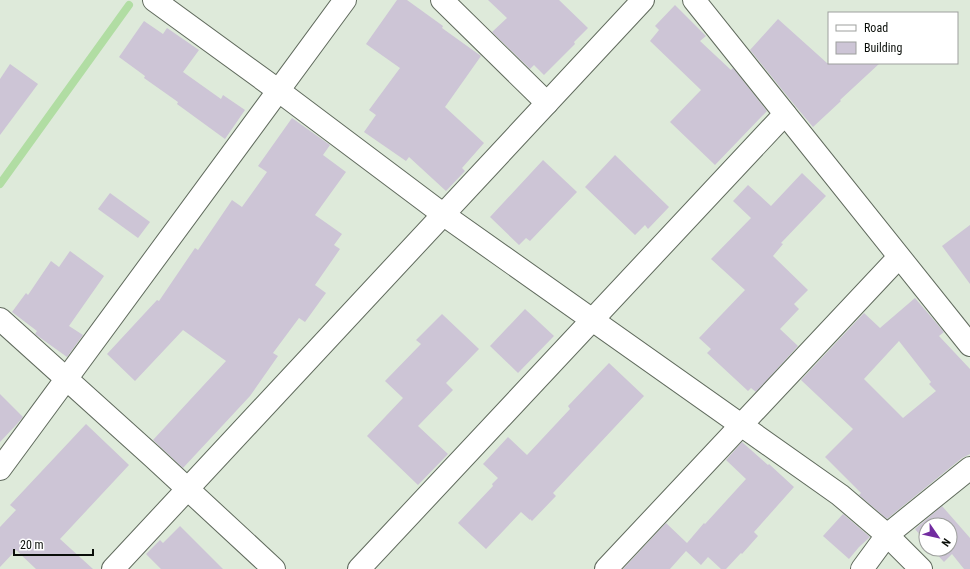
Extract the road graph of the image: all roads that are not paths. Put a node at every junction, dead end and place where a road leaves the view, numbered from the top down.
1 (154, 0) edge
2 (345, 0) edge
3 (442, 0) edge
4 (643, 0) edge
5 (694, 0) edge
6 (279, 91) junction
7 (547, 103) junction
8 (785, 114) junction
9 (444, 214) junction
10 (899, 257) junction
11 (0, 319) edge
12 (592, 319) junction
13 (970, 345) edge
14 (67, 379) junction
15 (741, 425) junction
16 (970, 468) edge
17 (0, 469) edge
18 (188, 489) junction
19 (887, 535) junction
20 (114, 569) edge
21 (274, 569) edge
22 (359, 569) edge
23 (606, 569) edge
24 (862, 569) edge
25 (922, 569) edge

1 - 6 street
2 - 6 street
3 - 7 street
4 - 7 street
5 - 8 street
6 - 9 street
6 - 14 street
7 - 9 street
8 - 10 street
8 - 12 street
9 - 12 street
9 - 18 street
10 - 13 street
10 - 15 street
11 - 14 street
12 - 15 street
12 - 22 street
14 - 17 street
14 - 18 street
15 - 19 street
15 - 23 street
16 - 19 street
18 - 20 street
18 - 21 street
19 - 24 street
19 - 25 street

